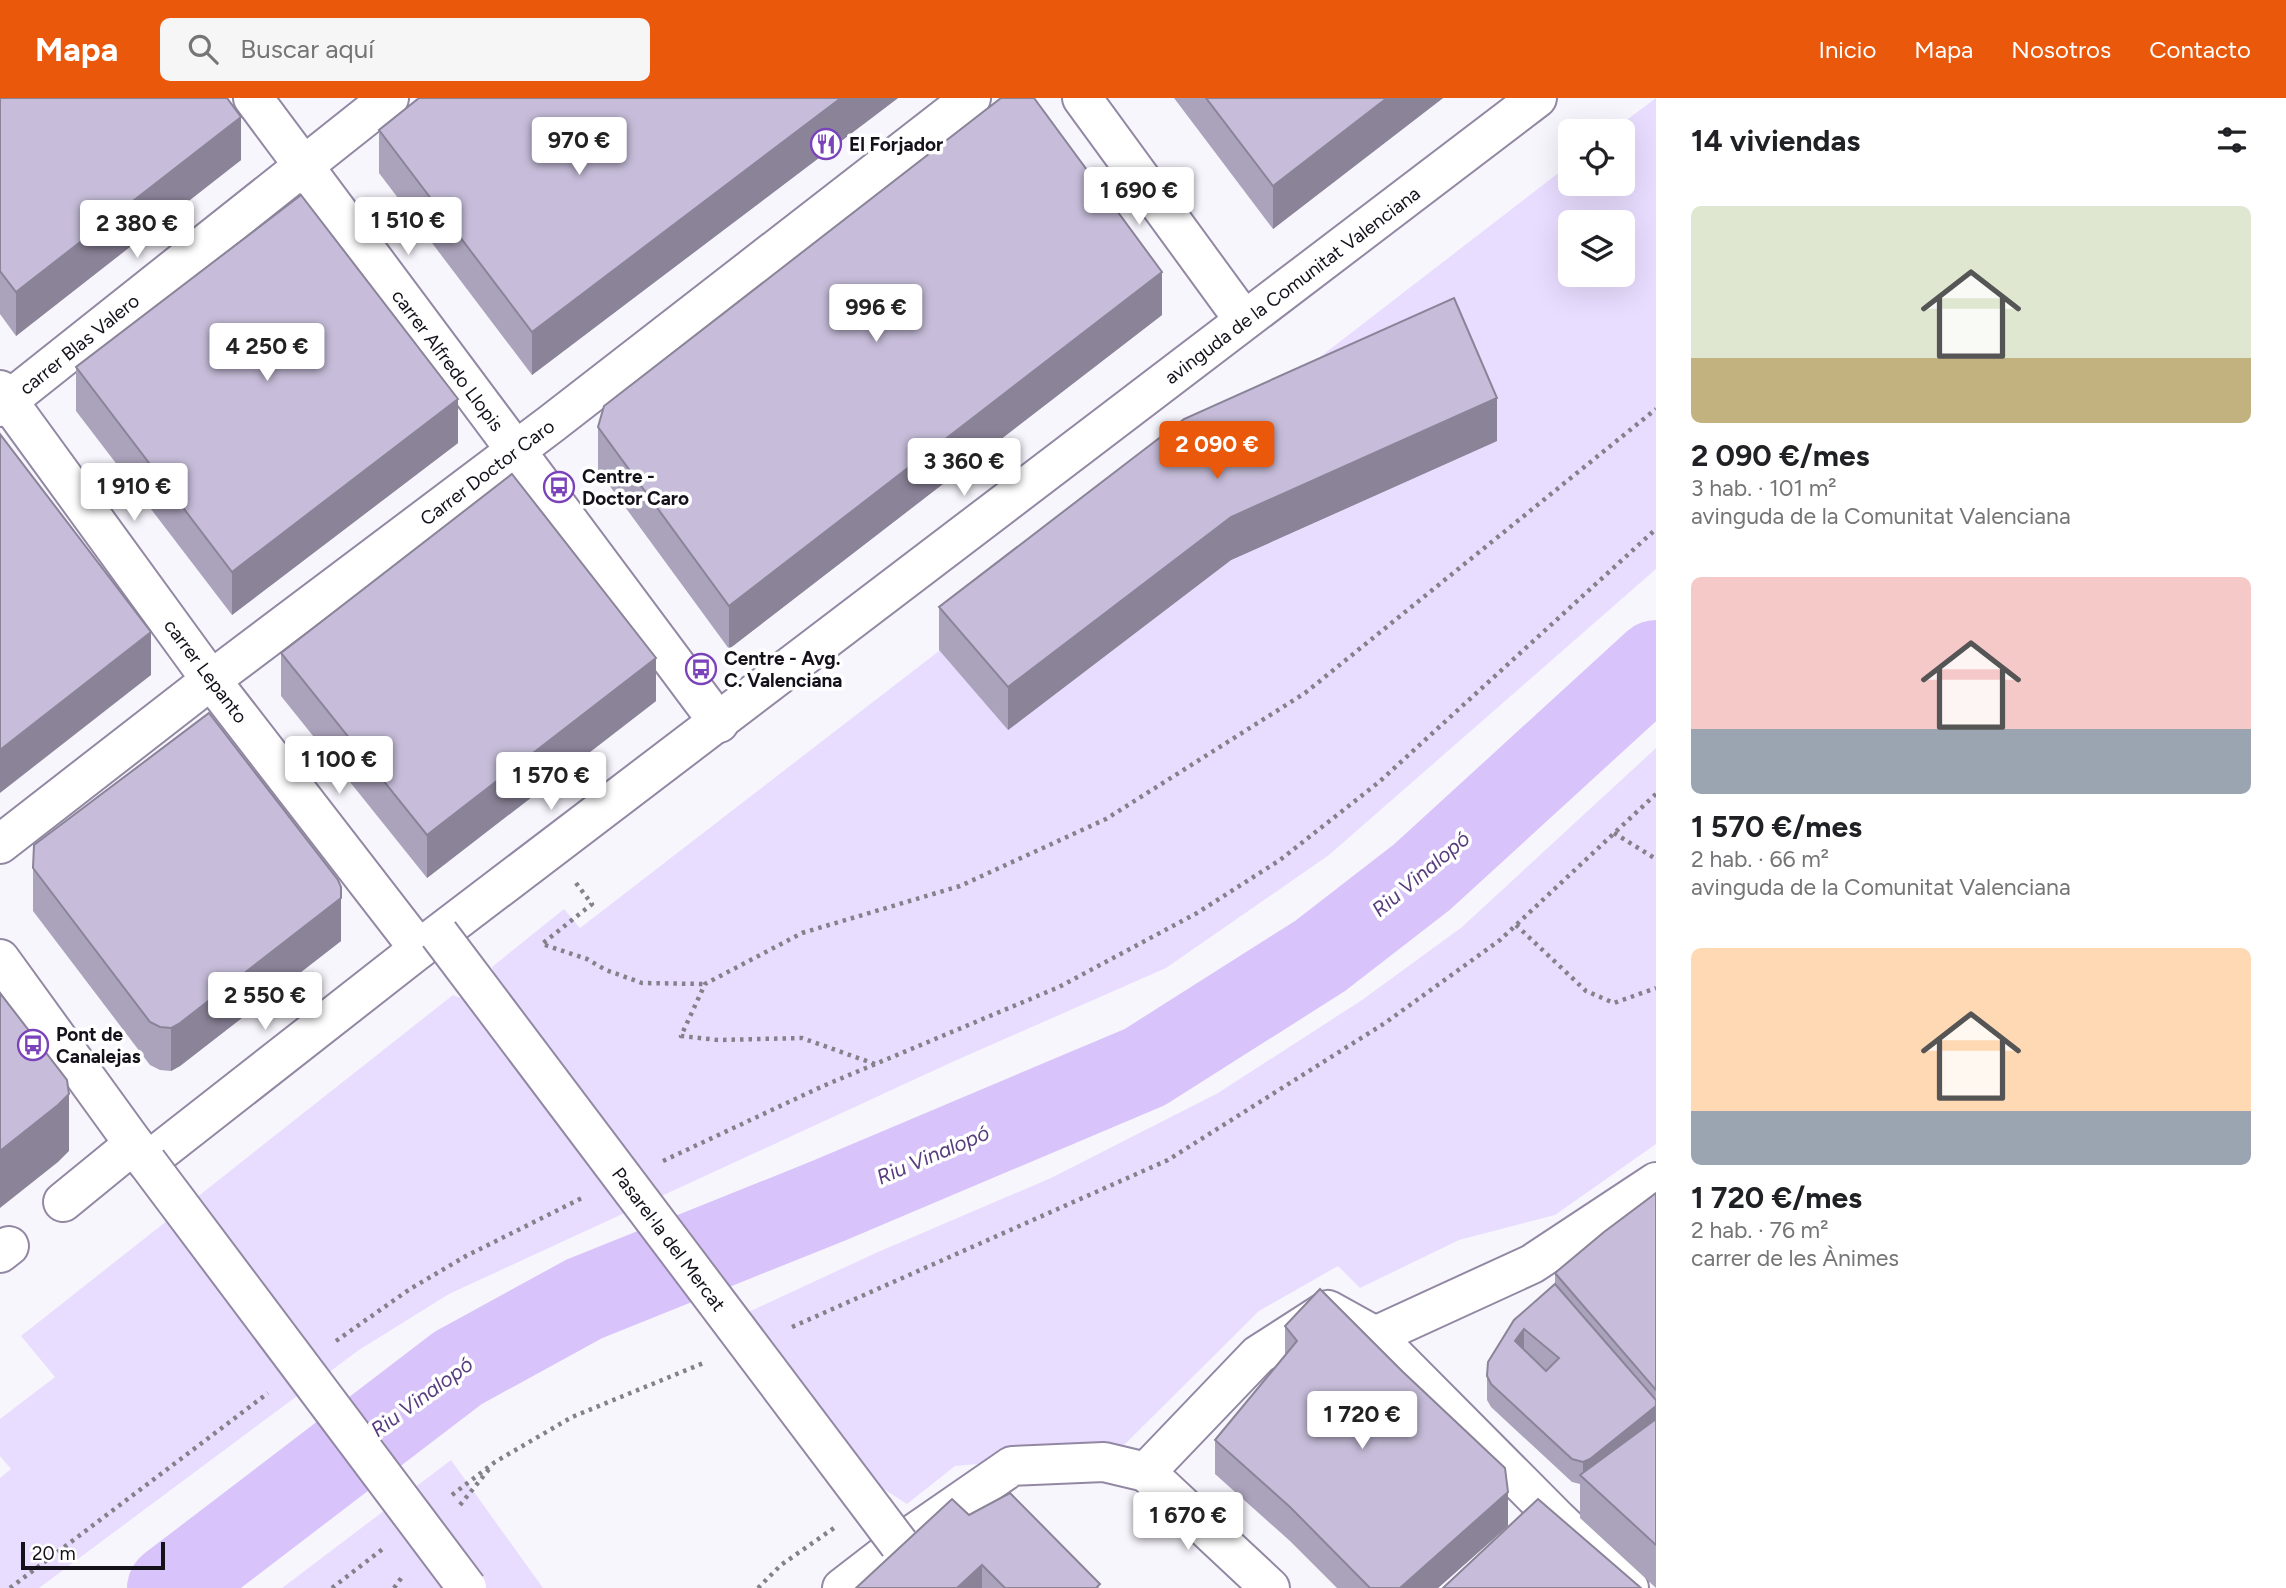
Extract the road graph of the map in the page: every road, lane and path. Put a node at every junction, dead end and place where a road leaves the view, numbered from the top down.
1 (253, 98) edge
2 (389, 98) edge
3 (971, 98) edge
4 (1082, 98) edge
5 (1536, 98) edge
6 (303, 166) junction
7 (1244, 320) junction
8 (3, 399) edge
9 (1656, 409) edge
10 (516, 450) junction
11 (1656, 529) edge
12 (211, 680) junction
13 (719, 723) junction
14 (1656, 794) edge
15 (1614, 833) junction
16 (0, 844) edge
17 (1656, 859) edge
18 (592, 904) dead end
19 (1516, 925) junction
20 (429, 942) junction
21 (0, 959) edge
22 (705, 984) junction
23 (1656, 988) edge
24 (876, 1064) junction
25 (140, 1153) junction
26 (651, 1166) dead end
27 (1656, 1182) edge
28 (589, 1195) dead end
29 (63, 1202) dead end
30 (792, 1327) dead end
31 (1376, 1336) junction
32 (326, 1349) dead end
33 (714, 1359) dead end
34 (271, 1391) dead end
35 (1146, 1472) junction
36 (1590, 1495) edge
37 (451, 1496) dead end
38 (1546, 1528) junction
39 (899, 1544) junction
40 (386, 1546) dead end
41 (10, 1588) edge
42 (332, 1588) edge
43 (467, 1588) edge
44 (842, 1588) edge
45 (1270, 1588) edge
46 (1629, 1588) edge

1 - 6 street, carrer Alfredo Llopis
2 - 6 street, carrer Blas Valero
3 - 10 street, Carrer Doctor Caro
4 - 7 street
5 - 7 street, avinguda de la Comunitat Valenciana
6 - 8 street, carrer Blas Valero
6 - 10 street, carrer Alfredo Llopis
7 - 13 street, avinguda de la Comunitat Valenciana
8 - 12 street, carrer Lepanto
9 - 22 path
10 - 12 street, Carrer Doctor Caro
10 - 13 street, carrer Alfredo Llopis
11 - 24 path
12 - 16 street, Carrer Doctor Caro
12 - 20 street, carrer Lepanto
13 - 20 street, avinguda de la Comunitat Valenciana
14 - 15 path
15 - 17 path
15 - 19 path
18 - 22 path
19 - 23 path
19 - 30 path
20 - 25 street, avinguda de la Comunitat Valenciana
20 - 39 street, Pasarel·la del Mercat, bridge
21 - 25 street
22 - 24 path
24 - 26 path
25 - 29 street, avinguda de la Comunitat Valenciana
25 - 43 street, bridge
27 - 31 street
28 - 32 path
31 - 35 street
31 - 38 street
33 - 37 path
34 - 41 path
35 - 39 street
35 - 45 street
36 - 38 street
38 - 46 street
39 - 44 street
40 - 42 path

